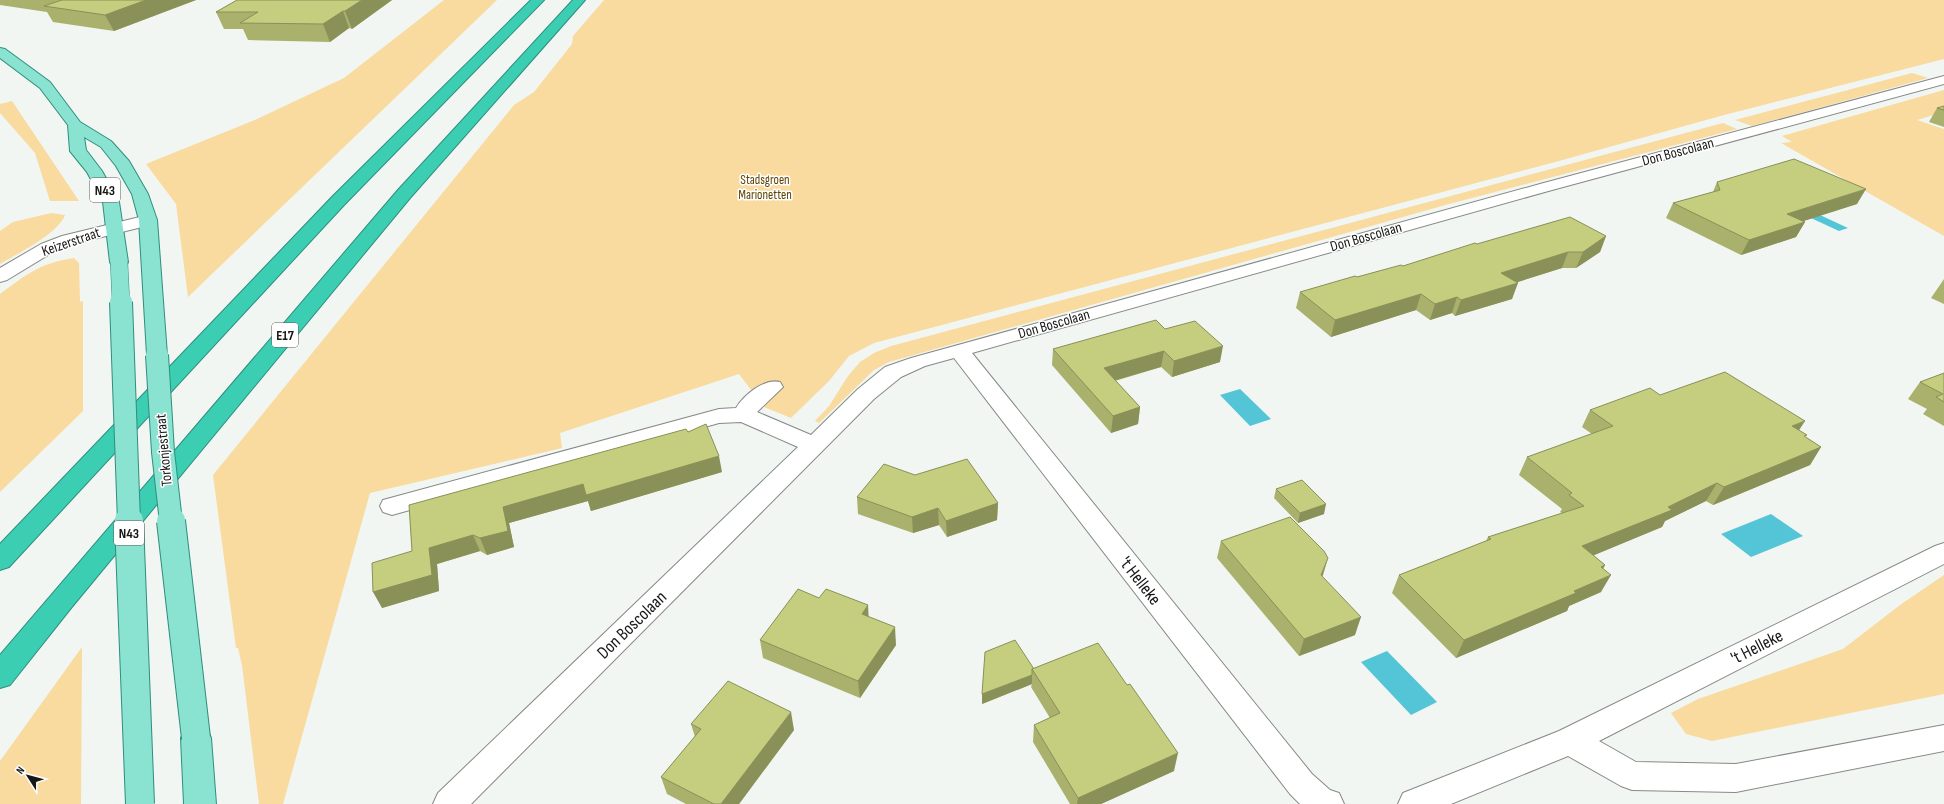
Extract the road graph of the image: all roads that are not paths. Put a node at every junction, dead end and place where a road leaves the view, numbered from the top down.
1 (538, 0) edge
2 (579, 0) edge
3 (0, 52) edge
4 (1944, 80) edge
5 (75, 125) junction
6 (116, 228) junction
7 (148, 228) junction
8 (0, 276) edge
9 (959, 351) junction
10 (772, 387) dead end
11 (744, 415) junction
12 (815, 446) junction
13 (392, 506) dead end
14 (1944, 553) edge
15 (0, 560) edge
16 (0, 676) edge
17 (1944, 738) edge
18 (1570, 741) junction
19 (140, 804) edge
20 (200, 804) edge
21 (449, 804) edge
22 (1328, 804) edge
23 (1414, 804) edge

1 - 15 highway
2 - 16 highway, E17
3 - 5 main road, Torkonjestraat / N43
4 - 9 street, Don Boscolaan
5 - 6 main road, N43
5 - 7 main road, Torkonjestraat / N43
6 - 7 street, Keizerstraat
6 - 8 street, Keizerstraat
6 - 19 main road, N43, bridge
7 - 20 main road, Torkonjestraat / N43, bridge
9 - 12 street, Don Boscolaan
9 - 22 street, 't Helleke
10 - 11 street
11 - 12 street
11 - 13 street
12 - 21 street, Don Boscolaan
14 - 18 street, 't Helleke
17 - 18 street
18 - 23 street, 't Helleke

